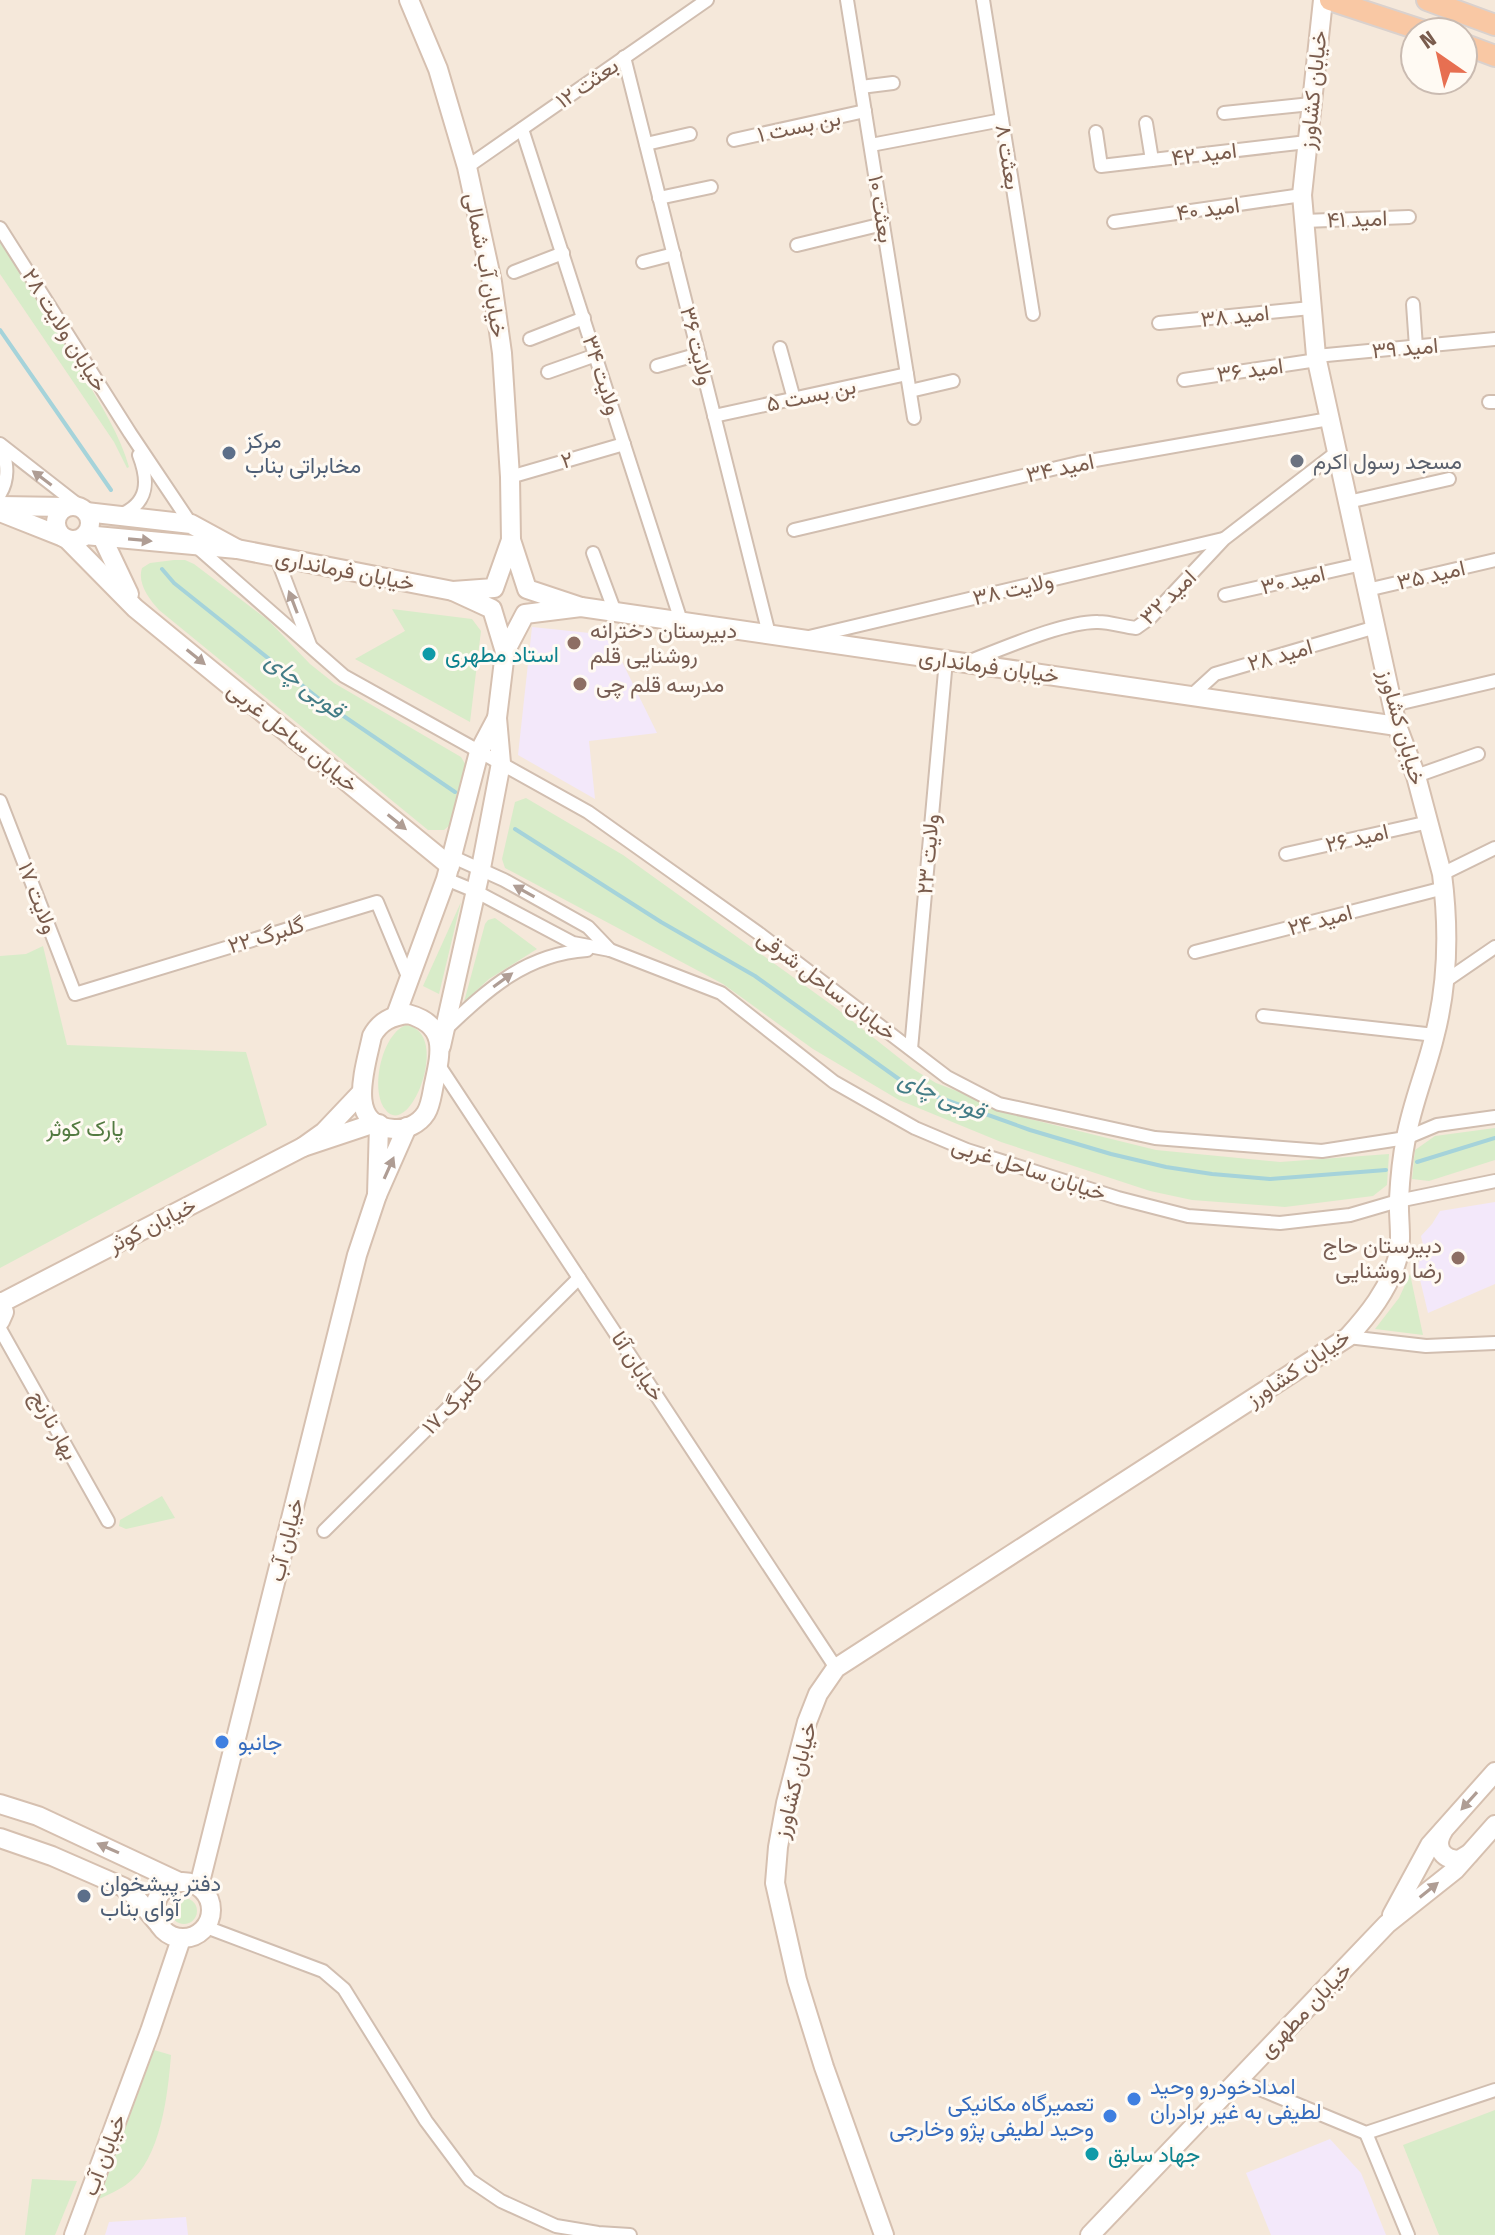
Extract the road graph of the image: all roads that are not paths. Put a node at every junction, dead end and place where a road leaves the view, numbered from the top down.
1 (409, 0) edge
2 (707, 0) edge
3 (847, 0) edge
4 (983, 0) edge
5 (1323, 0) edge
6 (1330, 0) edge
7 (1427, 0) edge
8 (1399, 23) edge
9 (1495, 25) edge
10 (624, 57) junction
11 (893, 83) dead end
12 (861, 87) junction
13 (1311, 104) junction
14 (865, 111) junction
15 (1224, 113) dead end
16 (1002, 120) junction
17 (1146, 123) dead end
18 (522, 129) junction
19 (1096, 132) dead end
20 (690, 134) dead end
21 (734, 140) dead end
22 (1307, 142) junction
23 (646, 144) junction
24 (871, 145) junction
25 (1152, 160) junction
26 (467, 167) junction
27 (711, 187) dead end
28 (1302, 195) junction
29 (659, 198) junction
30 (1409, 217) dead end
31 (1304, 221) junction
32 (1114, 222) dead end
33 (883, 224) junction
34 (0, 228) edge
35 (797, 245) dead end
36 (563, 253) junction
37 (674, 254) junction
38 (643, 262) dead end
39 (514, 272) dead end
40 (1413, 304) dead end
41 (1311, 308) junction
42 (1033, 314) dead end
43 (584, 318) junction
44 (1159, 323) dead end
45 (530, 339) dead end
46 (1495, 339) edge
47 (1416, 347) junction
48 (780, 348) dead end
49 (699, 354) junction
50 (596, 355) junction
51 (1316, 358) junction
52 (657, 366) dead end
53 (548, 372) dead end
54 (907, 374) junction
55 (1184, 380) dead end
56 (953, 381) dead end
57 (910, 391) junction
58 (794, 399) junction
59 (714, 416) junction
60 (914, 418) dead end
61 (1329, 419) junction
62 (130, 433) junction
63 (624, 444) junction
64 (1, 446) edge
65 (1337, 452) junction
66 (510, 477) junction
67 (1449, 479) dead end
68 (0, 494) edge
69 (1348, 502) junction
70 (0, 506) edge
71 (78, 509) junction
72 (0, 512) edge
73 (118, 516) junction
74 (191, 524) junction
75 (794, 530) dead end
76 (79, 537) junction
77 (1224, 539) junction
78 (511, 540) junction
79 (195, 545) junction
80 (237, 549) junction
81 (593, 553) dead end
82 (276, 556) junction
83 (1495, 560) edge
84 (1362, 564) junction
85 (494, 588) junction
86 (527, 589) junction
87 (1367, 590) junction
88 (453, 591) junction
89 (1225, 595) dead end
90 (581, 607) junction
91 (135, 608) junction
92 (492, 609) junction
93 (615, 612) junction
94 (525, 614) junction
95 (681, 621) junction
96 (1376, 627) junction
97 (769, 634) junction
98 (802, 639) junction
99 (311, 648) junction
100 (505, 652) junction
101 (955, 661) junction
102 (1495, 681) edge
103 (1191, 696) junction
104 (1393, 705) junction
105 (497, 718) junction
106 (1397, 726) junction
107 (479, 752) junction
108 (1478, 754) dead end
109 (501, 763) junction
110 (1416, 776) junction
111 (0, 801) edge
112 (1429, 822) junction
113 (1495, 848) edge
114 (1286, 854) dead end
115 (450, 867) junction
116 (481, 868) junction
117 (1443, 881) junction
118 (475, 891) junction
119 (1495, 947) edge
120 (610, 950) junction
121 (1195, 952) dead end
122 (409, 979) junction
123 (1444, 982) junction
124 (75, 994) joint
125 (396, 1015) junction
126 (1263, 1016) dead end
127 (1435, 1035) junction
128 (441, 1047) junction
129 (911, 1049) junction
130 (360, 1094) junction
131 (1495, 1117) edge
132 (377, 1124) junction
133 (407, 1127) junction
134 (1406, 1138) junction
135 (303, 1147) junction
136 (1495, 1181) edge
137 (377, 1195) junction
138 (1398, 1201) junction
139 (579, 1278) junction
140 (0, 1309) edge
141 (0, 1329) edge
142 (1348, 1337) junction
143 (1495, 1343) edge
144 (108, 1521) dead end
145 (324, 1531) dead end
146 (836, 1668) junction
147 (1495, 1772) edge
148 (0, 1804) edge
149 (1495, 1825) edge
150 (1443, 1831) junction
151 (0, 1838) edge
152 (1469, 1854) junction
153 (179, 1882) junction
154 (199, 1886) junction
155 (157, 1922) junction
156 (1387, 1924) junction
157 (206, 1927) junction
158 (181, 1939) junction
159 (1238, 2080) junction
160 (1495, 2090) edge
161 (1366, 2133) junction
162 (74, 2235) edge
163 (630, 2235) edge
164 (884, 2235) edge
165 (1090, 2235) edge
166 (1408, 2235) edge

1 - 26 main road, خیابان آب شمالی
2 - 10 street, بعثت ۱۲
3 - 12 street, بعثت ۱۰
4 - 16 street, بعثت ۸
5 - 13 main road, خیابان کشاورز
6 - 8 highway
7 - 9 highway
10 - 18 street, بعثت ۱۲
10 - 23 street, ولایت ۳۶
11 - 12 street
12 - 14 street, بعثت ۱۰
13 - 15 street
13 - 22 main road, خیابان کشاورز
14 - 21 street, بن بست ۱
14 - 24 street, بعثت ۱۰
16 - 24 street
16 - 42 street, بعثت ۸
17 - 25 street
18 - 26 street, بعثت ۱۲
18 - 36 street, ولایت ۳۴
19 - 25 street, امید ۴۲
20 - 23 street
22 - 25 street, امید ۴۲
22 - 28 main road, خیابان کشاورز
23 - 29 street, ولایت ۳۶
24 - 33 street, بعثت ۱۰
26 - 66 main road, خیابان آب شمالی
27 - 29 street
28 - 31 main road, خیابان کشاورز
28 - 32 street, امید ۴۰
29 - 37 street, ولایت ۳۶
30 - 31 street, امید ۴۱
31 - 41 main road, خیابان کشاورز
33 - 35 street
33 - 54 street, بعثت ۱۰
34 - 62 street, خیابان ولایت ۲۸
36 - 39 street
36 - 43 street, ولایت ۳۴
37 - 38 street
37 - 49 street, ولایت ۳۶
40 - 47 street
41 - 44 street, امید ۳۸
41 - 51 main road, خیابان کشاورز
43 - 45 street
43 - 50 street, ولایت ۳۴
46 - 47 street, امید ۳۹
47 - 51 street, امید ۳۹
48 - 58 street
49 - 52 street
49 - 59 street, ولایت ۳۶
50 - 53 street
50 - 63 street, ولایت ۳۴
51 - 55 street, امید ۳۶
51 - 61 main road, خیابان کشاورز
54 - 57 street, بعثت ۱۰
54 - 58 street, بن بست ۵
56 - 57 street
57 - 60 street, بعثت ۱۰
58 - 59 street, بن بست ۵
59 - 97 street, ولایت ۳۶
61 - 65 main road, خیابان کشاورز
61 - 75 street, امید ۳۴
62 - 73 street, خیابان ولایت ۲۸
62 - 74 street, خیابان ولایت ۲۸
63 - 66 street, ۲
63 - 95 street, ولایت ۳۴
64 - 68 street
71 -> 64 street
65 - 69 main road, خیابان کشاورز
65 - 77 street, امید ۳۲
66 - 78 main road, خیابان آب شمالی
67 - 69 street
69 - 84 main road, خیابان کشاورز
70 - 71 main road, خیابان فرمانداری
71 - 73 main road, خیابان فرمانداری
71 - 76 main road
71 - 76 main road
72 - 76 main road, خیابان فرمانداری
73 - 74 main road, خیابان فرمانداری
74 - 80 main road, خیابان فرمانداری
76 -> 79 main road, خیابان فرمانداری
76 - 91 main road, خیابان ساحل غربی
76 - 91 main road, خیابان ساحل غربی
77 - 98 street, ولایت ۳۸
77 - 101 street, امید ۳۲
78 - 85 main road, خیابان آب شمالی
78 - 86 main road, خیابان آب شمالی
79 - 80 main road, خیابان فرمانداری
79 - 99 street, خیابان ساحل شرقی
80 - 82 main road, خیابان فرمانداری
81 - 93 street
82 - 88 main road, خیابان فرمانداری
99 -> 82 street, خیابان ساحل شرقی
83 - 87 street, امید ۳۵
84 - 87 main road, خیابان کشاورز
84 - 89 street, امید ۳۰
85 - 86 main road
85 - 88 main road, خیابان فرمانداری
85 - 92 main road
86 - 90 main road, خیابان فرمانداری
86 - 94 main road
87 - 96 main road, خیابان کشاورز
88 - 92 main road, خیابان فرمانداری
90 - 93 main road, خیابان فرمانداری
90 - 94 main road, خیابان فرمانداری
91 -> 115 main road, خیابان ساحل غربی
92 - 94 main road
92 - 100 main road
93 - 95 main road, خیابان فرمانداری
94 - 100 main road
95 - 97 main road, خیابان فرمانداری
96 - 103 street, امید ۲۸
96 - 104 main road, خیابان کشاورز
97 - 98 main road, خیابان فرمانداری
98 - 101 main road, خیابان فرمانداری
99 - 107 street, خیابان ساحل شرقی
100 - 105 main road
101 - 103 main road, خیابان فرمانداری
101 - 129 street, ولایت ۲۳
102 - 104 street
103 - 106 main road, خیابان فرمانداری
104 - 106 main road, خیابان کشاورز
105 - 107 main road
105 - 109 main road
106 - 110 main road, خیابان کشاورز
107 - 109 street, خیابان ساحل شرقی
107 - 115 main road
108 - 110 street
109 - 116 main road
109 - 129 street, خیابان ساحل شرقی
110 - 112 main road, خیابان کشاورز
111 - 124 street, ولایت ۱۷
112 - 114 street, امید ۲۶
112 - 117 main road, خیابان کشاورز
113 - 117 street, امید ۲۴
115 - 116 street
115 - 118 street
115 - 122 main road
116 - 118 main road
120 -> 116 street, خیابان ساحل غربی
117 - 121 street, امید ۲۴
117 - 123 main road, خیابان کشاورز
118 - 120 street, خیابان ساحل غربی
118 - 128 main road
119 - 123 street
128 -> 120 street
120 - 138 street, خیابان ساحل غربی
122 - 124 street, گلبرگ ۲۲
122 - 125 main road
123 - 127 main road, خیابان کشاورز
125 - 128 main road
125 - 130 main road
126 - 127 street
127 - 134 main road, خیابان کشاورز
128 - 133 main road
128 - 139 street, خیابان آنا
129 - 134 street, خیابان ساحل شرقی
130 - 132 main road
130 - 135 main road, خیابان کوثر
131 - 134 street, خیابان ساحل شرقی
132 - 133 main road
132 - 135 main road, خیابان کوثر
132 - 137 main road, خیابان آب
137 -> 133 main road, خیابان آب
134 - 138 main road, خیابان کشاورز
135 - 140 main road, خیابان کوثر
136 - 138 street, خیابان ساحل غربی
137 - 154 main road, خیابان آب
138 - 142 main road, خیابان کشاورز
139 - 145 street, گلبرگ ۱۷
139 - 146 street, خیابان آنا
141 - 144 street, بهار نارنج
142 - 143 street
142 - 146 main road, خیابان کشاورز
146 - 164 main road, خیابان کشاورز
147 -> 150 main road
153 -> 148 main road
149 - 152 main road
150 - 152 main road
150 - 156 main road
151 - 155 main road
156 -> 152 main road
153 - 154 main road
153 - 155 main road
154 - 157 main road
155 - 158 main road
156 - 159 main road, خیابان مطهری
157 - 158 main road
157 - 163 street
158 - 162 main road, خیابان آب
159 - 161 street
159 - 165 main road, خیابان مطهری
160 - 161 street
161 - 166 street

